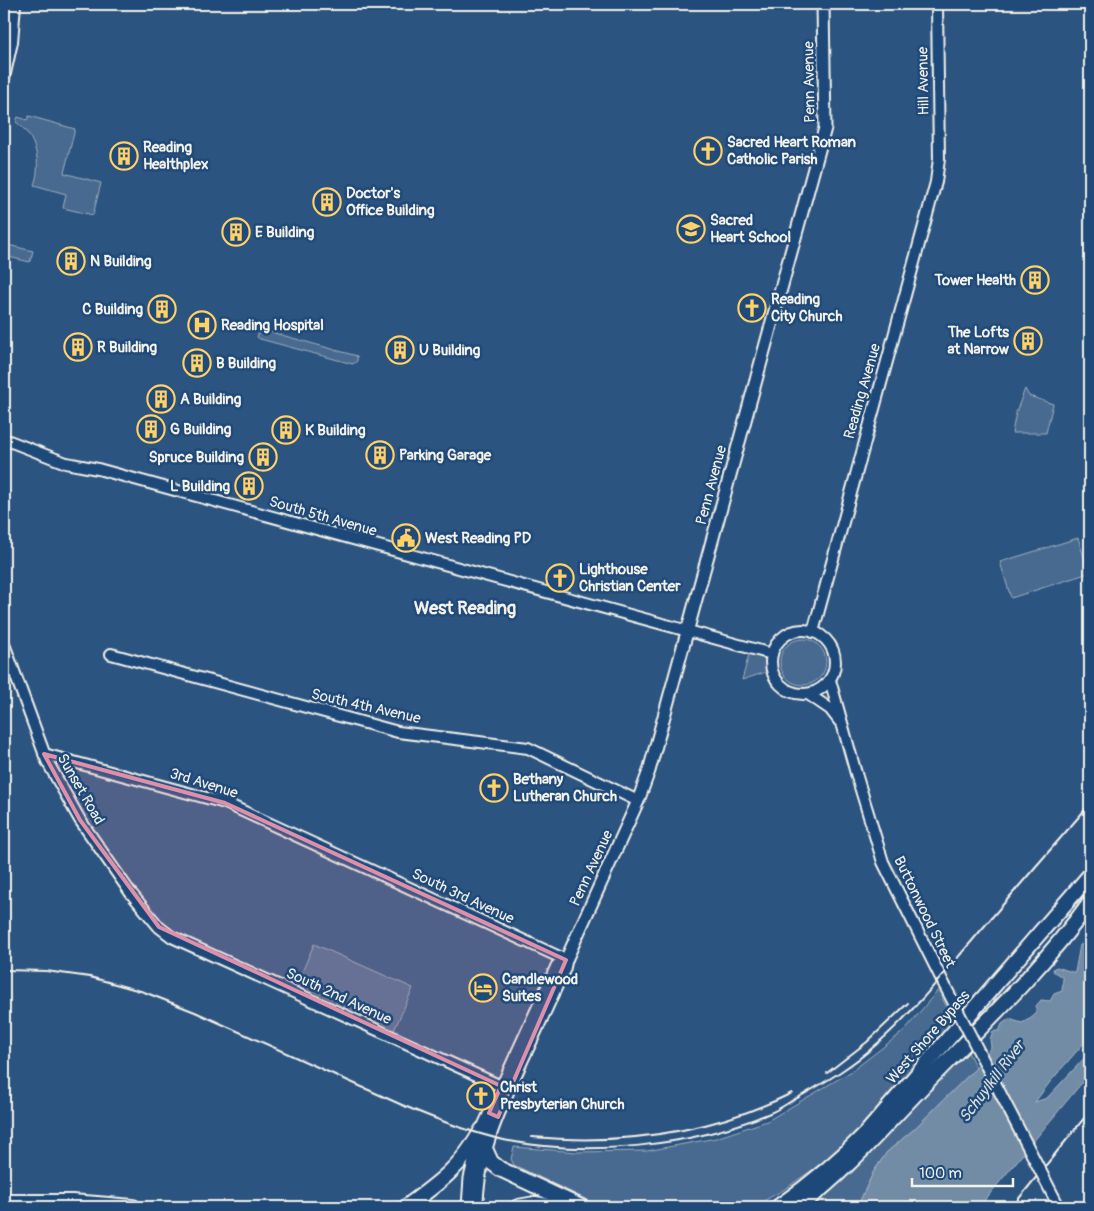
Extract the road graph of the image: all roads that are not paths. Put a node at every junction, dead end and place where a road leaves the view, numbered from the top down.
1 (15, 4) edge
2 (823, 4) edge
3 (937, 4) edge
4 (4, 78) edge
5 (939, 159) joint
6 (4, 439) edge
7 (688, 630) junction
8 (813, 632) junction
9 (4, 644) edge
10 (111, 654) dead end
11 (772, 654) junction
12 (830, 680) junction
13 (808, 694) junction
14 (843, 727) junction
15 (44, 754) junction
16 (638, 801) junction
17 (348, 859) joint
18 (1090, 875) edge
19 (1090, 902) edge
20 (166, 932) joint
21 (566, 960) junction
22 (501, 1086) junction
23 (493, 1115) junction
24 (482, 1130) junction
25 (486, 1151) junction
26 (4, 1202) edge
27 (134, 1207) edge
28 (406, 1207) edge
29 (468, 1207) edge
30 (477, 1207) edge
31 (518, 1207) edge
32 (553, 1207) edge
33 (581, 1207) edge
34 (778, 1207) edge
35 (798, 1207) edge
36 (1059, 1207) edge

1 - 4 street
2 - 7 main road, Penn Avenue
3 - 5 street, Hill Avenue
5 - 8 street, Reading Avenue
6 - 7 street, South 5th Avenue
7 - 11 street, South 5th Avenue
7 - 16 main road, Penn Avenue
8 - 11 street
8 - 12 street
9 - 15 street, Sunset Road
10 - 16 street, South 4th Avenue
11 - 13 street
12 - 13 street
12 - 14 street, Buttonwood Street
13 - 14 street, Buttonwood Street
14 - 36 street, Buttonwood Street, bridge
15 - 17 street, 3rd Avenue
15 - 20 street, Sunset Road
16 - 21 main road, Penn Avenue
17 - 21 street, South 3rd Avenue
18 - 34 highway, West Shore Bypass
19 - 35 highway, West Shore Bypass
20 - 22 street, South 2nd Avenue
21 - 22 main road, Penn Avenue
21 - 23 main road, Penn Avenue
22 - 23 main road, Penn Avenue
23 - 24 main road, Penn Avenue
23 - 25 main road, Penn Avenue
24 - 28 highway
24 - 29 main road, Penn Avenue
25 - 30 main road, Penn Avenue
25 - 33 highway
26 - 27 highway
31 - 32 highway

